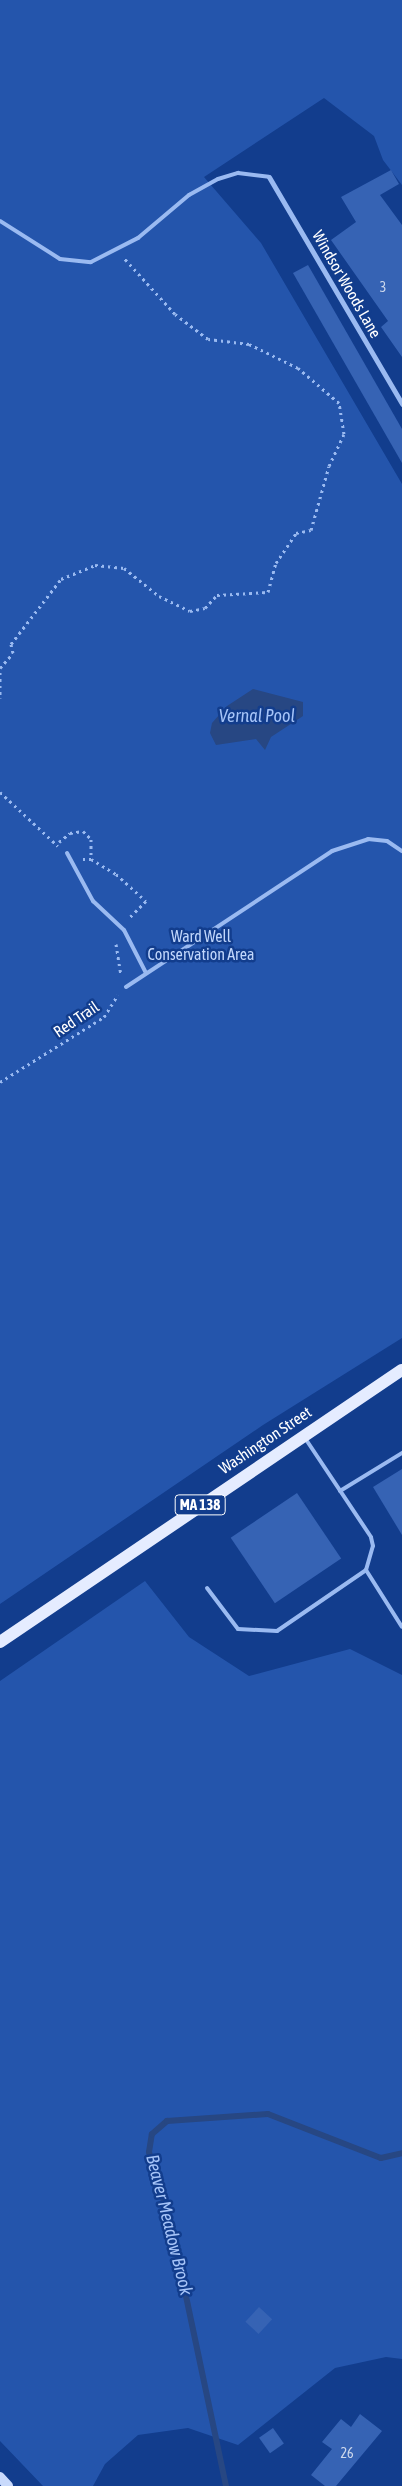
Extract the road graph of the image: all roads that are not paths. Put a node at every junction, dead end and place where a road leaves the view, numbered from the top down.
1 (269, 177) joint
2 (0, 221) edge
3 (402, 404) edge
4 (402, 851) edge
5 (67, 853) dead end
6 (146, 973) junction
7 (126, 987) dead end
8 (402, 1370) edge
9 (302, 1434) junction
10 (402, 1453) edge
11 (340, 1491) junction
12 (366, 1570) junction
13 (206, 1588) dead end
14 (402, 1627) edge
15 (0, 1642) edge
16 (0, 2477) edge
17 (8, 2486) edge

1 - 2 lane
1 - 3 street, Windsor Woods Lane
4 - 6 lane
5 - 6 lane
6 - 7 lane
8 - 9 main road, Washington Street / MA 138
9 - 11 lane
9 - 15 main road, Washington Street / MA 138
10 - 11 lane
11 - 12 lane
12 - 13 lane
12 - 14 lane
16 - 17 street

